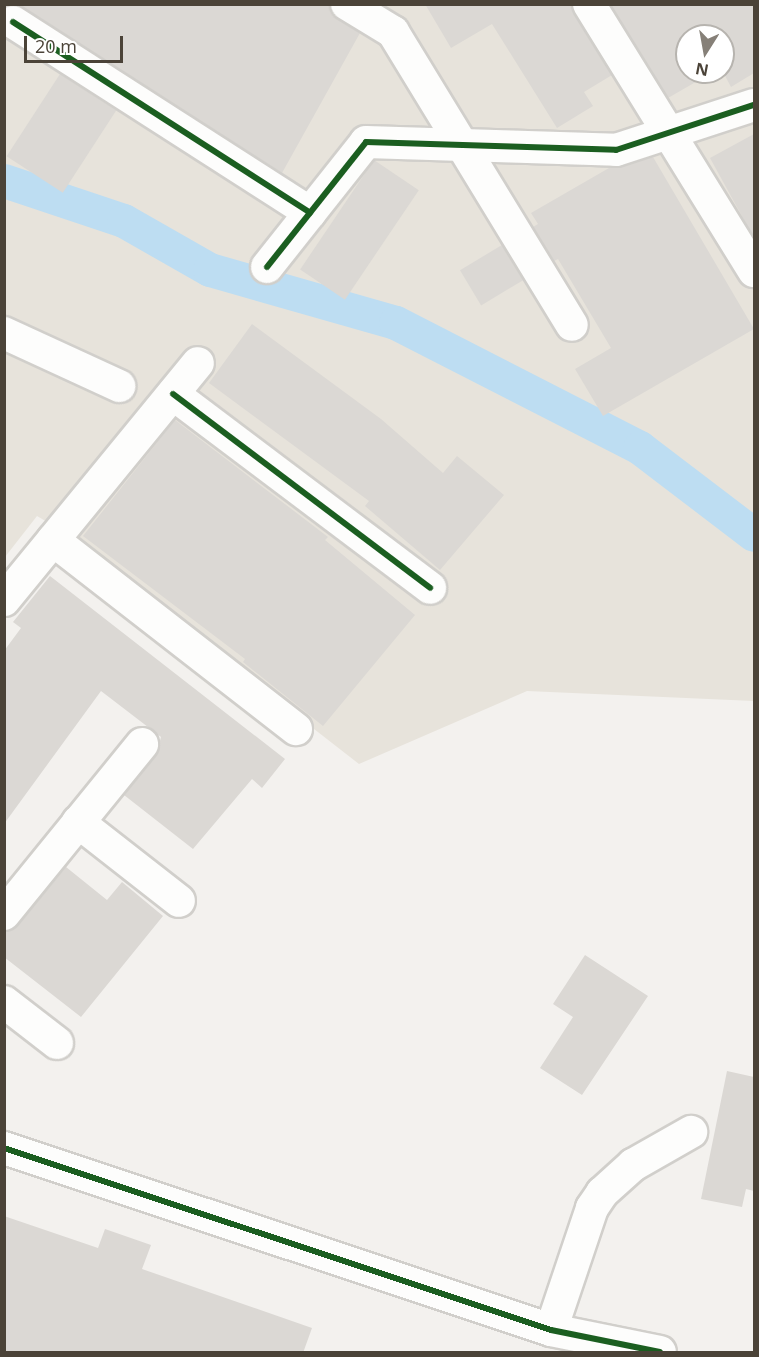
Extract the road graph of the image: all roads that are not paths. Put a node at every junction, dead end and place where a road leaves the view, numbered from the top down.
1 (348, 4) edge
2 (589, 4) edge
3 (13, 22) dead end
4 (754, 105) edge
5 (670, 132) junction
6 (462, 145) junction
7 (310, 213) junction
8 (267, 267) dead end
9 (754, 271) edge
10 (572, 325) dead end
11 (4, 333) edge
12 (198, 363) dead end
13 (119, 386) dead end
14 (173, 394) junction
15 (53, 540) junction
16 (430, 588) dead end
17 (4, 600) edge
18 (296, 729) dead end
19 (142, 744) dead end
20 (78, 822) junction
21 (180, 901) dead end
22 (4, 914) edge
23 (4, 1002) edge
24 (57, 1043) dead end
25 (691, 1132) dead end
26 (4, 1148) edge
27 (551, 1330) junction
28 (660, 1353) edge

1 - 6 street
2 - 5 street
3 - 7 street
4 - 5 street
5 - 6 street
5 - 9 street
6 - 7 street
6 - 10 street
7 - 8 street
11 - 13 street
12 - 14 street
14 - 15 street
14 - 16 street
15 - 17 street
15 - 18 street
19 - 20 street
20 - 21 street
20 - 22 street
23 - 24 street
25 - 27 street
26 - 27 street
27 - 28 street

